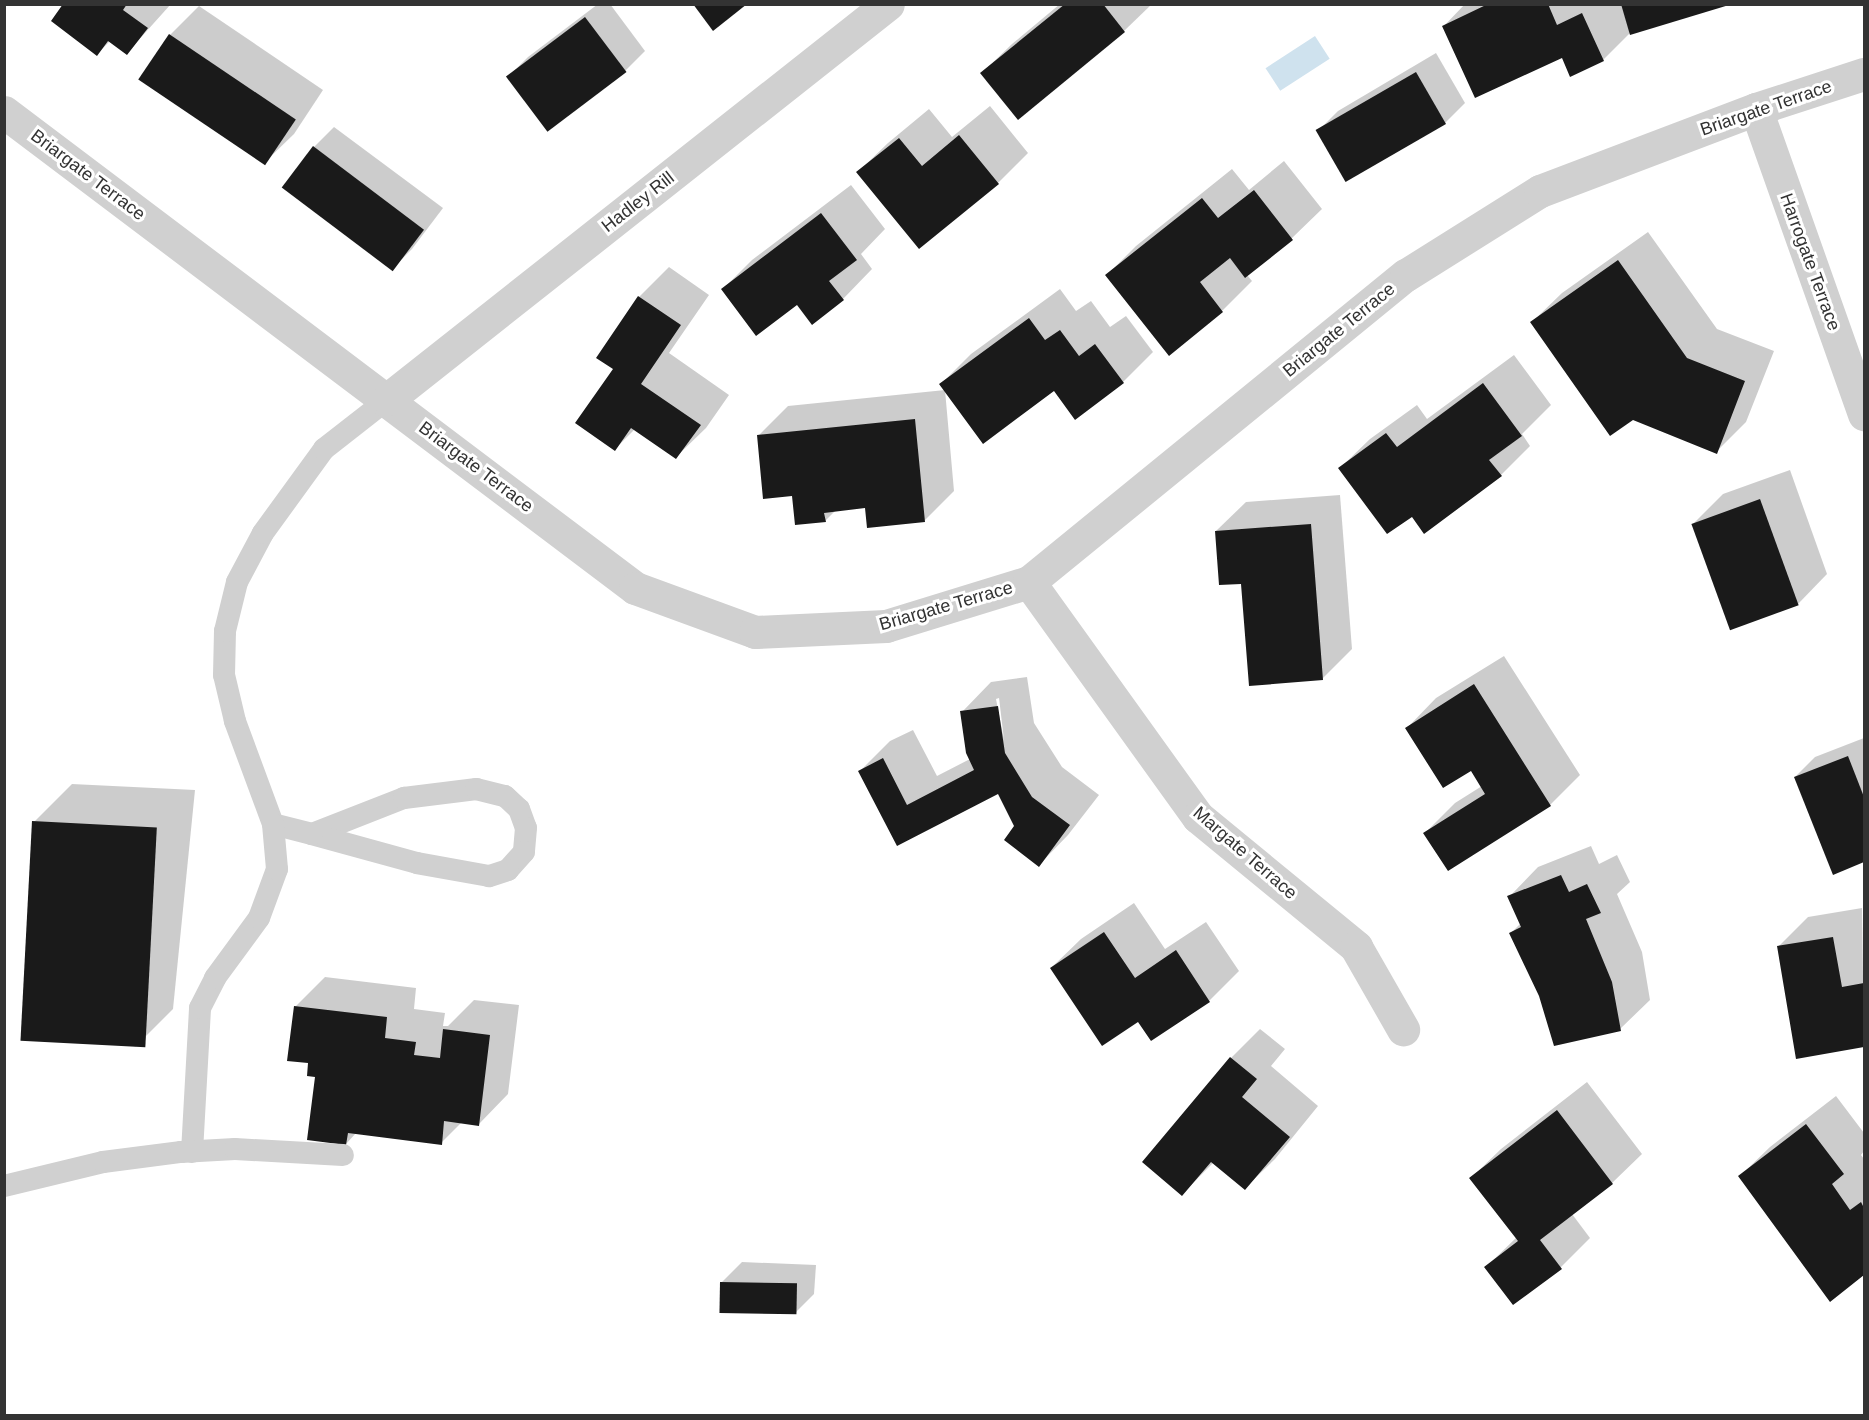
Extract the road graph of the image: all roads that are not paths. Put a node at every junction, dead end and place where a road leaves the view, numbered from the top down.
1 (888, 4) edge
2 (1864, 74) edge
3 (1756, 109) junction
4 (4, 112) edge
5 (388, 399) junction
6 (1864, 414) edge
7 (1029, 582) junction
8 (273, 824) junction
9 (312, 834) junction
10 (1403, 1029) dead end
11 (192, 1152) junction
12 (343, 1155) dead end
13 (4, 1186) edge

1 - 5 street, Hadley Rill
2 - 3 street, Briargate Terrace
3 - 6 street, Harrogate Terrace
3 - 7 street, Briargate Terrace
4 - 5 street, Briargate Terrace
5 - 7 street, Briargate Terrace
5 - 8 lane
7 - 10 street, Margate Terrace
8 - 9 lane
8 - 11 lane
9 - 9 lane
11 - 12 lane
11 - 13 lane

